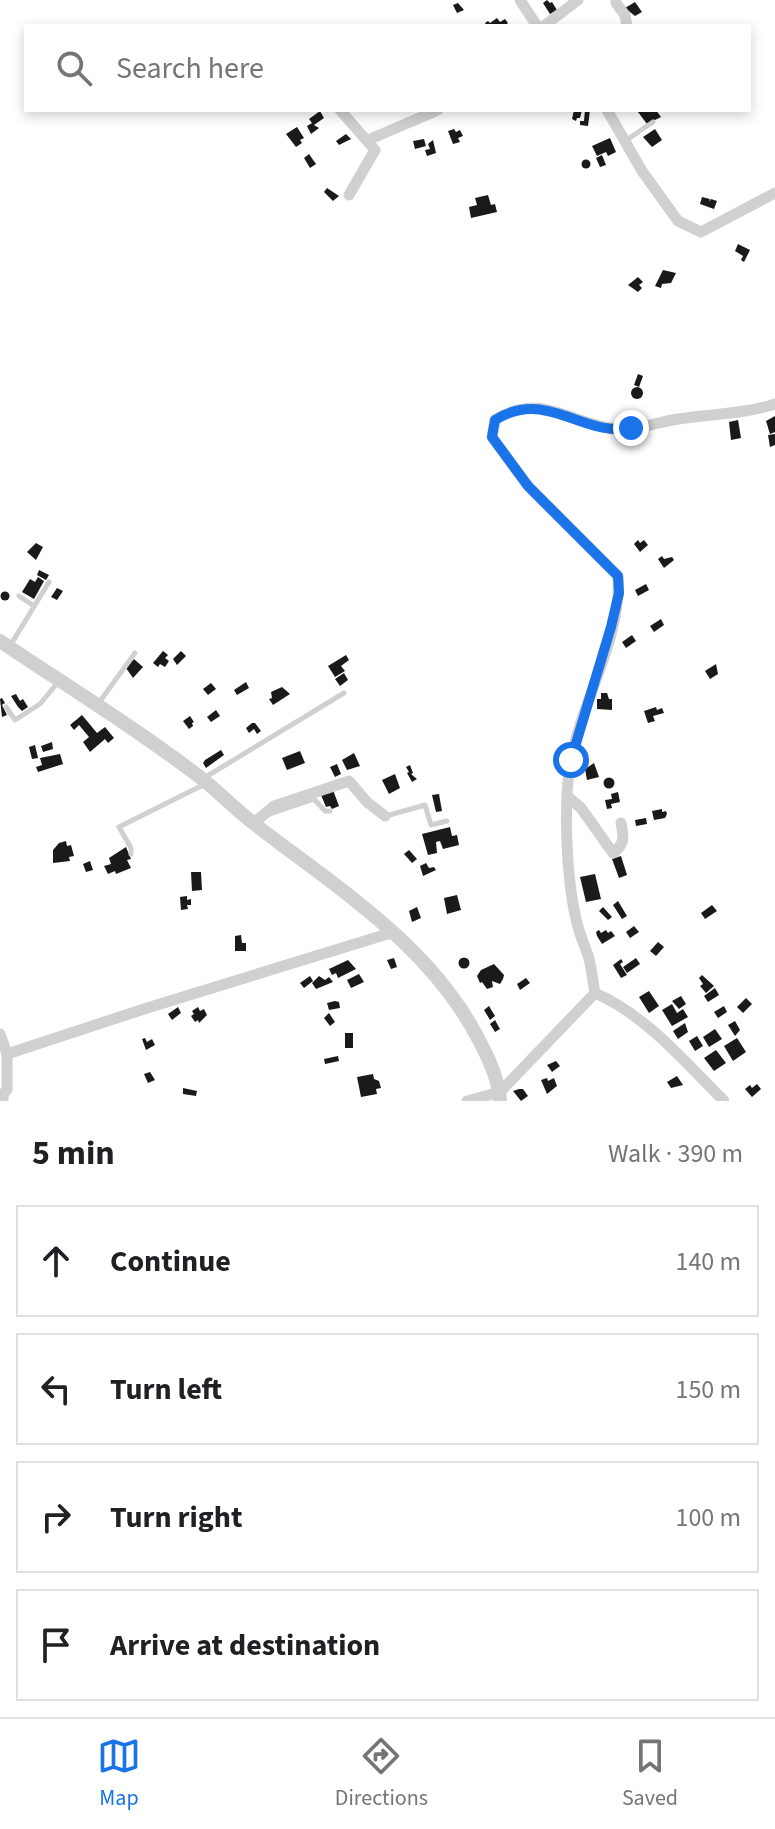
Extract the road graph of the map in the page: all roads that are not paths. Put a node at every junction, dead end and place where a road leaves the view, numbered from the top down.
1 (520, 0) edge
2 (578, 0) edge
3 (616, 3) dead end
4 (536, 24) edge
5 (547, 24) edge
6 (627, 24) edge
7 (342, 112) edge
8 (433, 112) edge
9 (608, 112) edge
10 (653, 122) dead end
11 (368, 140) junction
12 (625, 141) junction
13 (775, 193) edge
14 (349, 195) dead end
15 (775, 404) edge
16 (49, 582) dead end
17 (19, 596) dead end
18 (34, 606) junction
19 (5, 644) edge
20 (135, 653) dead end
21 (59, 681) junction
22 (344, 693) dead end
23 (96, 706) junction
24 (6, 707) dead end
25 (204, 781) junction
26 (567, 796) junction
27 (330, 811) dead end
28 (385, 816) joint
29 (258, 819) junction
30 (447, 821) dead end
31 (621, 823) dead end
32 (131, 854) dead end
33 (394, 932) junction
34 (595, 993) junction
35 (0, 1034) edge
36 (7, 1054) junction
37 (500, 1096) edge
38 (3, 1101) edge
39 (467, 1101) edge
40 (724, 1101) edge

1 - 4 street
2 - 5 street
3 - 6 street
7 - 11 street
8 - 11 street
9 - 12 street
10 - 12 lane
11 - 14 street
12 - 13 street
15 - 26 street
16 - 18 lane
17 - 18 lane
18 - 19 lane
19 - 21 street
20 - 23 lane
21 - 23 street
21 - 24 lane
22 - 25 lane
23 - 25 street
25 - 29 street
25 - 32 lane
26 - 31 street
26 - 34 street
27 - 29 lane
28 - 29 street
28 - 30 lane
29 - 33 street
33 - 36 street
33 - 37 street
34 - 37 street
34 - 40 street
35 - 36 street
36 - 38 street
37 - 39 street

